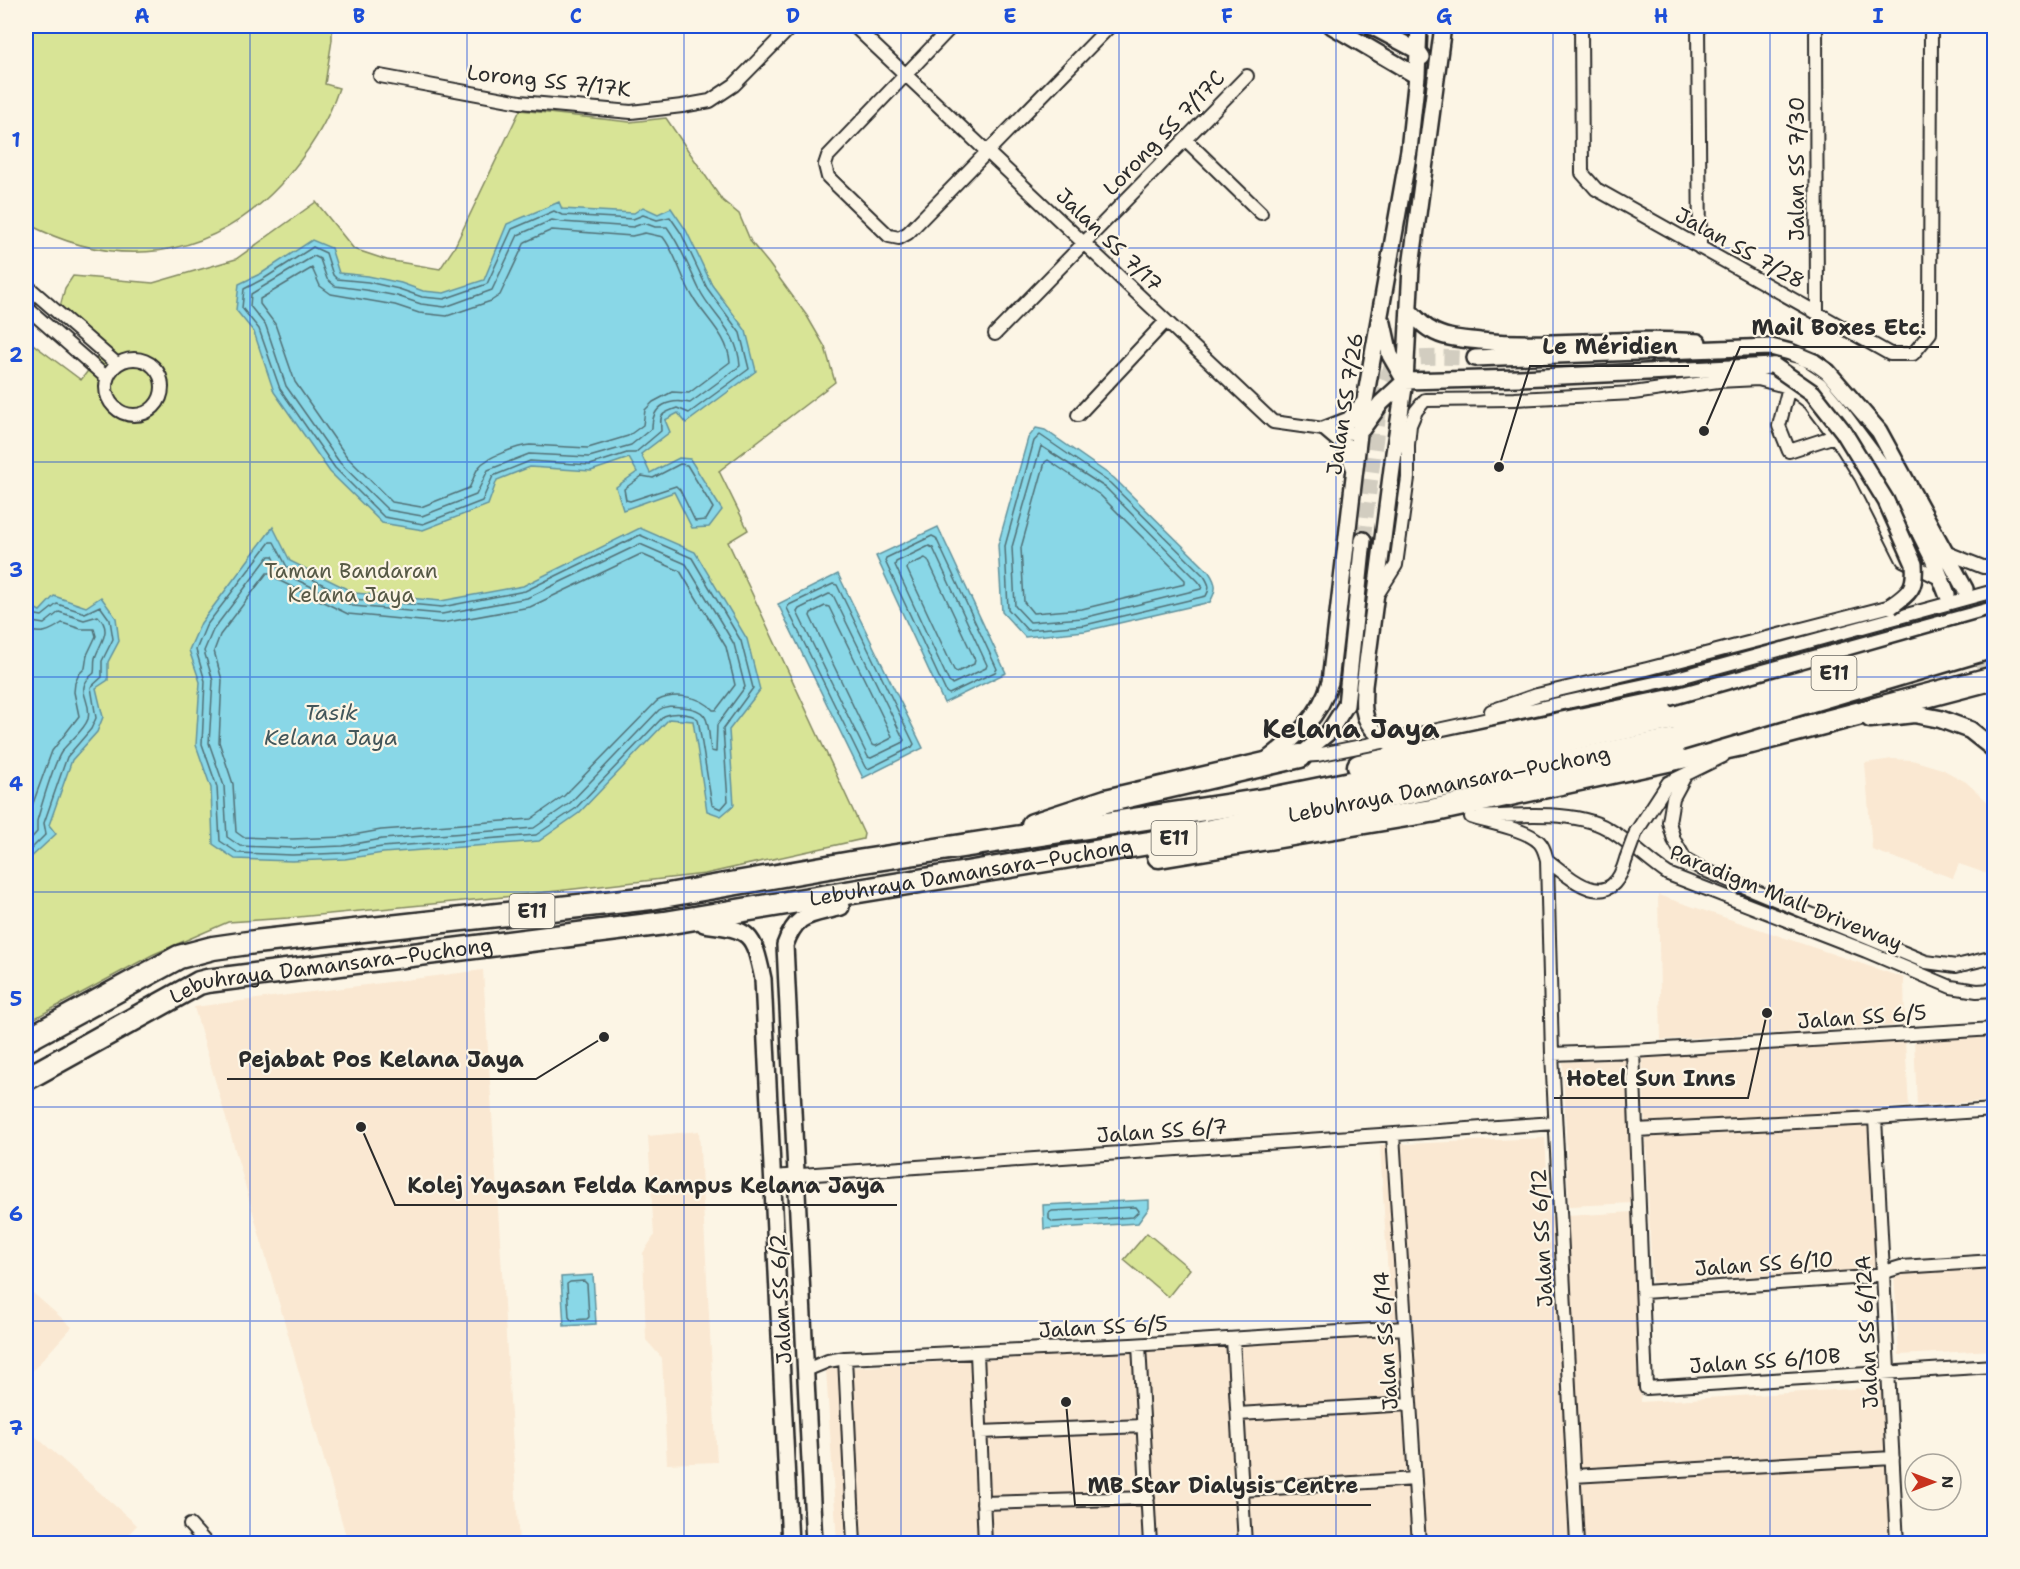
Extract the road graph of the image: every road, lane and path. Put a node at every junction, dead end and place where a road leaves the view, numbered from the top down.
1 (792, 26) edge
2 (854, 26) edge
3 (952, 26) edge
4 (1110, 26) edge
5 (1332, 26) edge
6 (1371, 26) edge
7 (1419, 26) edge
8 (1443, 26) edge
9 (1581, 26) edge
10 (1698, 26) edge
11 (1815, 26) edge
12 (1931, 26) edge
13 (1418, 51) junction
14 (1440, 51) junction
15 (1422, 71) junction
16 (905, 74) junction
17 (380, 76) dead end
18 (1247, 76) dead end
19 (1435, 84) junction
20 (1186, 140) junction
21 (988, 153) junction
22 (1261, 213) dead end
23 (1084, 243) junction
24 (1700, 248) junction
25 (26, 285) edge
26 (26, 307) edge
27 (1410, 312) junction
28 (1381, 313) junction
29 (1817, 313) junction
30 (1166, 321) junction
31 (995, 334) dead end
32 (1733, 349) junction
33 (1475, 358) tunnel mouth
34 (117, 364) junction
35 (1774, 366) junction
36 (1633, 373) junction
37 (107, 378) junction
38 (1520, 378) junction
39 (1405, 381) junction
40 (1789, 387) junction
41 (1633, 393) junction
42 (1521, 398) junction
43 (1366, 399) junction
44 (1078, 415) dead end
45 (1326, 429) junction
46 (1359, 434) junction
47 (1835, 436) junction
48 (1355, 470) junction
49 (1364, 540) tunnel mouth
50 (1945, 552) junction
51 (1995, 567) edge
52 (1956, 572) junction
53 (1941, 579) junction
54 (1965, 589) tunnel mouth
55 (1995, 591) edge
56 (1947, 594) tunnel mouth
57 (1375, 599) junction
58 (1891, 606) junction
59 (1995, 613) edge
60 (1995, 627) edge
61 (1812, 641) junction
62 (1995, 646) edge
63 (1995, 678) edge
64 (1820, 723) junction
65 (1444, 728) junction
66 (1677, 729) junction
67 (1388, 741) junction
68 (1751, 742) junction
69 (1995, 749) edge
70 (1416, 754) junction
71 (1300, 756) junction
72 (1263, 764) junction
73 (1686, 774) junction
74 (1431, 811) junction
75 (1471, 817) junction
76 (1056, 832) junction
77 (954, 847) junction
78 (1547, 860) junction
79 (841, 907) junction
80 (665, 923) junction
81 (704, 924) junction
82 (1994, 957) edge
83 (1994, 990) edge
84 (1995, 1029) edge
85 (26, 1040) edge
86 (1633, 1052) junction
87 (1552, 1054) junction
88 (26, 1079) edge
89 (1995, 1110) edge
90 (1875, 1118) junction
91 (1555, 1124) junction
92 (1636, 1130) junction
93 (1393, 1135) junction
94 (796, 1175) junction
95 (772, 1177) junction
96 (1995, 1261) edge
97 (1883, 1272) junction
98 (1642, 1292) junction
99 (1405, 1328) junction
100 (1233, 1339) junction
101 (1139, 1345) junction
102 (977, 1353) junction
103 (845, 1358) junction
104 (1995, 1366) edge
105 (806, 1370) junction
106 (1888, 1373) junction
107 (1410, 1404) junction
108 (1238, 1414) junction
109 (1144, 1426) junction
110 (980, 1432) junction
111 (1893, 1458) junction
112 (1573, 1476) junction
113 (1415, 1479) junction
114 (1242, 1490) junction
115 (1148, 1498) junction
116 (983, 1503) junction
117 (190, 1525) dead end
118 (207, 1544) edge
119 (790, 1544) edge
120 (814, 1544) edge
121 (854, 1544) edge
122 (985, 1544) edge
123 (1150, 1544) edge
124 (1245, 1544) edge
125 (1419, 1544) edge
126 (1577, 1544) edge
127 (1897, 1544) edge

1 - 17 street, Lorong SS 7/17K
2 - 16 street, Jalan SS 7/17
3 - 16 street
4 - 21 street
5 - 15 street
6 - 13 street
7 - 13 street
8 - 14 street
9 - 24 street, Jalan SS 7/28
10 - 24 street
11 - 29 street, Jalan SS 7/30
12 - 29 street, Jalan SS 7/28
13 - 15 street
14 - 15 street
14 - 19 street
15 - 19 street
15 - 28 street, Jalan SS 7/26
16 - 21 street, Jalan SS 7/17
16 - 21 street
18 - 20 street, Lorong SS 7/17C
19 - 27 street
20 - 22 street
20 - 23 street, Lorong SS 7/17C
21 - 23 street, Jalan SS 7/17
23 - 30 street, Jalan SS 7/17
23 - 31 street, Lorong SS 7/17C
24 - 29 street, Jalan SS 7/28
25 - 34 street
26 - 37 street
27 - 32 street
27 - 39 street
28 - 39 street
28 - 43 street, Jalan SS 7/26
30 - 44 street
30 - 45 street, Jalan SS 7/17
32 - 33 street
32 - 50 street
34 - 37 street
34 - 37 street
35 - 36 street
35 - 53 street
35 - 58 street, bridge
36 - 38 street
36 - 41 street
38 - 39 street
38 - 42 street
39 - 46 street
39 - 57 street
40 - 41 street
40 - 47 street
40 - 47 street
41 - 42 street
42 - 57 street
43 - 45 street
43 - 46 street, Jalan SS 7/26
45 - 46 street, Jalan SS 7/17
45 - 48 street
46 - 48 street, Jalan SS 7/26
47 - 53 street
48 - 72 street, Jalan SS 7/26
49 - 71 street
50 - 51 street
50 - 52 street
52 - 53 street
52 - 54 street
53 - 56 street
55 - 61 street
57 - 67 street
58 - 61 street
58 - 65 street
59 - 70 highway
60 - 66 highway, Lebuhraya Damansara–Puchong / E11, bridge
61 - 65 street
62 - 66 highway, Lebuhraya Damansara–Puchong / E11, bridge
63 - 64 highway
64 - 68 highway
64 - 69 main road
65 - 67 street
66 - 76 highway, Lebuhraya Damansara–Puchong / E11
66 - 80 highway, Lebuhraya Damansara–Puchong / E11
67 - 70 street
67 - 71 street
68 - 73 street
68 - 74 highway
70 - 76 highway
71 - 72 highway
72 - 77 highway
73 - 78 street, bridge
73 - 82 street, Paradigm Mall Driveway
74 - 75 street, Paradigm Mall Driveway
74 - 79 highway
75 - 78 street
75 - 83 street, Paradigm Mall Driveway
76 - 77 highway, Lebuhraya Damansara–Puchong / E11
77 - 85 highway, Lebuhraya Damansara–Puchong / E11
78 - 87 street, Jalan SS 6/12
79 - 81 highway
79 - 94 street, Jalan SS 6/2
80 - 81 highway
80 - 88 highway, Lebuhraya Damansara–Puchong / E11
81 - 95 street, Jalan SS 6/2
84 - 86 street, Jalan SS 6/5
86 - 87 street, Jalan SS 6/5
86 - 92 street
87 - 91 street, Jalan SS 6/12
89 - 90 street
90 - 92 street
90 - 97 street, Jalan SS 6/12A
91 - 93 street, Jalan SS 6/7
91 - 112 street, Jalan SS 6/12
92 - 98 street
93 - 94 street, Jalan SS 6/7
93 - 99 street, Jalan SS 6/14
94 - 95 street, Jalan SS 6/7
94 - 105 street, Jalan SS 6/2
95 - 119 street, Jalan SS 6/2
96 - 97 street, Jalan SS 6/10
97 - 98 street, Jalan SS 6/10
97 - 106 street, Jalan SS 6/12A
98 - 106 street, Jalan SS 6/10B
99 - 100 street, Jalan SS 6/5
99 - 107 street, Jalan SS 6/14
100 - 101 street, Jalan SS 6/5
100 - 108 street
101 - 102 street, Jalan SS 6/5
101 - 109 street
102 - 103 street, Jalan SS 6/5
102 - 110 street
103 - 105 street, Jalan SS 6/5
103 - 121 street
104 - 106 street, Jalan SS 6/10B
105 - 120 street, Jalan SS 6/2
106 - 111 street, Jalan SS 6/12A
107 - 108 street
107 - 113 street, Jalan SS 6/14
108 - 114 street
109 - 110 street
109 - 115 street
110 - 116 street
111 - 112 street
111 - 127 street, Jalan SS 6/12A
112 - 126 street, Jalan SS 6/12
113 - 114 street
113 - 125 street, Jalan SS 6/14
114 - 124 street
115 - 116 street
115 - 123 street
116 - 122 street
117 - 118 street

